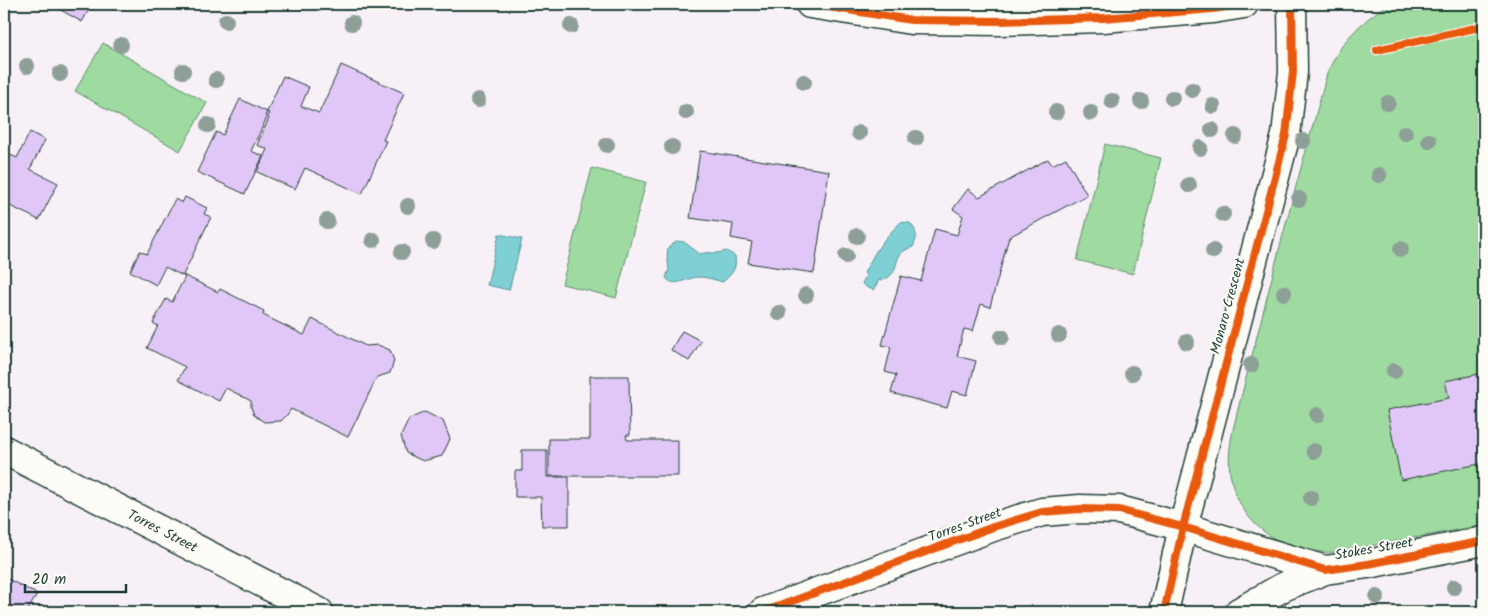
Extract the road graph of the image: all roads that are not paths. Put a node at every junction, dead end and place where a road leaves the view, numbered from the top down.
1 (810, 4) edge
2 (1244, 4) edge
3 (1292, 4) edge
4 (4, 450) edge
5 (1183, 527) junction
6 (1484, 542) edge
7 (1326, 570) junction
8 (320, 612) edge
9 (762, 612) edge
10 (1164, 612) edge
11 (1239, 612) edge

1 - 2 street
3 - 5 street, Monaro Crescent
4 - 8 street, Torres Street
5 - 7 street, Stokes Street
5 - 9 street, Torres Street
5 - 10 street, Monaro Crescent
6 - 7 street, Stokes Street
7 - 11 street

